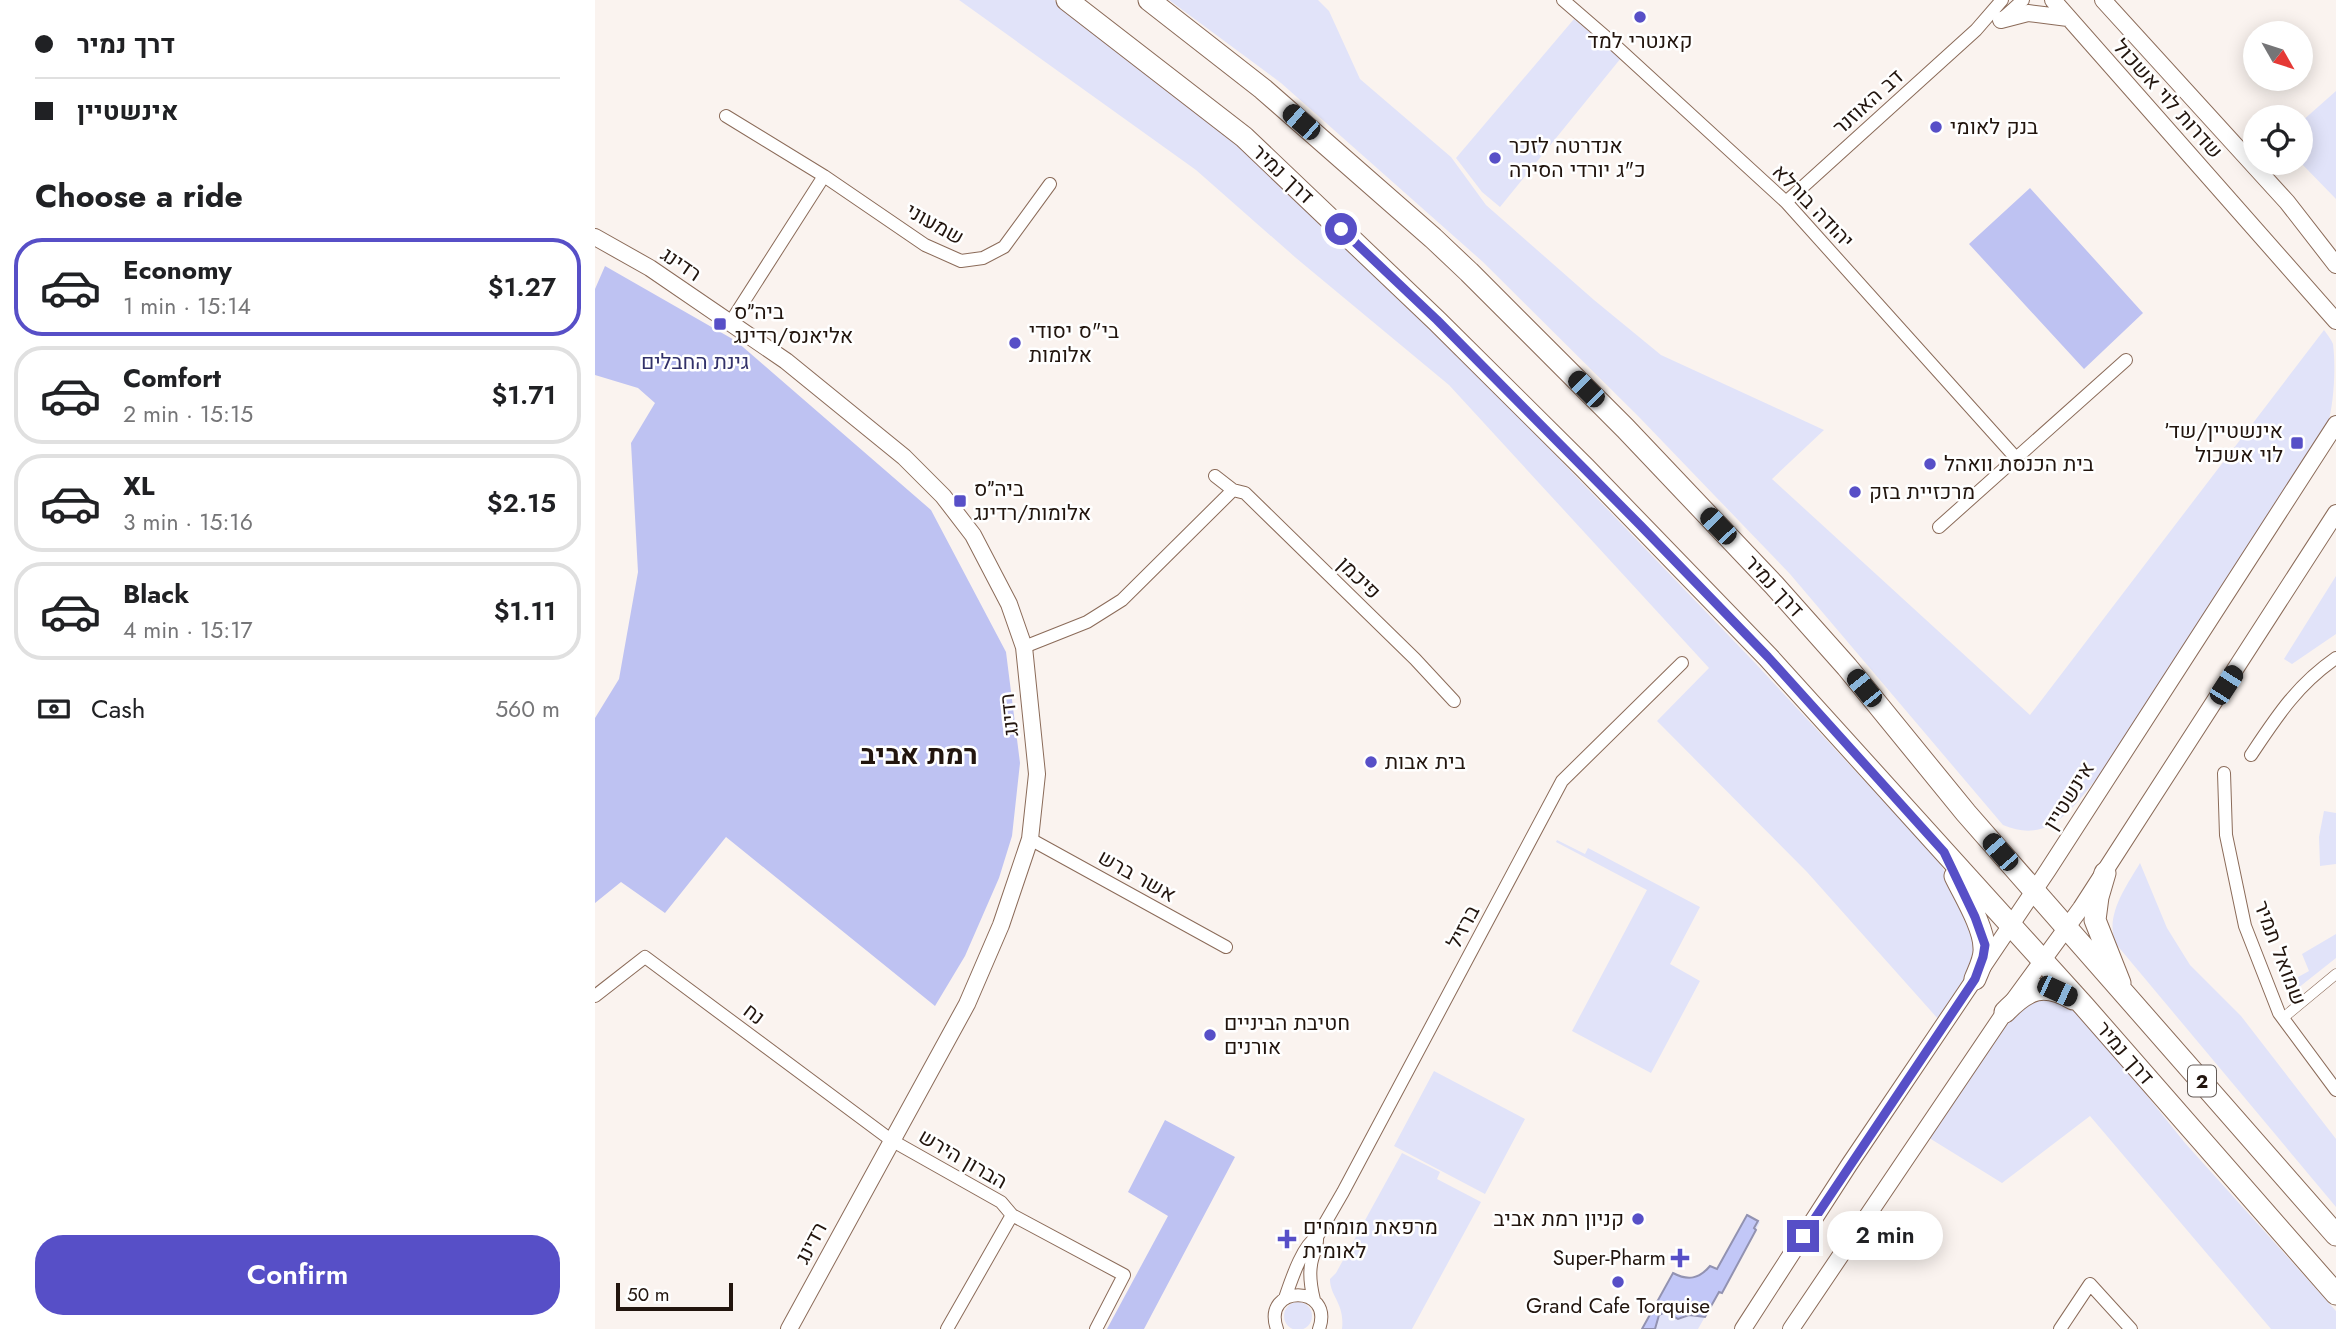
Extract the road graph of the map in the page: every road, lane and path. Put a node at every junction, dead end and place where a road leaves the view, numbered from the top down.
1 (1067, 0) edge
2 (1149, 0) edge
3 (1563, 0) edge
4 (2002, 0) edge
5 (2023, 0) edge
6 (2053, 0) edge
7 (2103, 0) edge
8 (2112, 0) edge
9 (2068, 18) junction
10 (2120, 19) junction
11 (2001, 20) junction
12 (1976, 30) junction
13 (726, 116) dead end
14 (824, 176) junction
15 (1050, 184) dead end
16 (1786, 202) junction
17 (595, 237) edge
18 (2334, 262) edge
19 (2314, 296) junction
20 (2336, 321) edge
21 (730, 323) junction
22 (2336, 334) edge
23 (2126, 360) dead end
24 (2336, 424) edge
25 (2016, 458) junction
26 (1215, 476) dead end
27 (1233, 489) junction
28 (2335, 516) edge
29 (1940, 527) dead end
30 (1024, 647) junction
31 (2336, 658) edge
32 (1682, 663) dead end
33 (1454, 701) dead end
34 (2251, 755) dead end
35 (2224, 773) dead end
36 (1030, 839) junction
37 (1944, 852) junction
38 (2105, 873) junction
39 (2034, 891) junction
40 (2010, 927) junction
41 (2067, 928) junction
42 (1226, 947) dead end
43 (2042, 960) junction
44 (2336, 974) edge
45 (1975, 979) junction
46 (2123, 992) junction
47 (595, 996) edge
48 (2084, 1006) junction
49 (2004, 1012) junction
50 (2283, 1018) junction
51 (2336, 1090) edge
52 (891, 1140) junction
53 (1012, 1215) junction
54 (2336, 1234) edge
55 (1317, 1237) junction
56 (2336, 1294) edge
57 (1285, 1298) junction
58 (1314, 1300) junction
59 (1275, 1314) junction
60 (789, 1329) edge
61 (947, 1329) edge
62 (1096, 1329) edge
63 (1265, 1329) edge
64 (1277, 1329) edge
65 (1319, 1329) edge
66 (1743, 1329) edge
67 (1791, 1329) edge
68 (2060, 1329) edge
69 (2131, 1329) edge

1 - 37 highway, דרך נמיר / 2
2 - 39 highway, דרך נמיר / 2
3 - 16 street, יהודה בורלא
4 - 12 street, דב האוזנר
5 - 11 street, דב האוזנר
6 - 9 street, שדרות לוי אשכול
7 - 10 street, שדרות לוי אשכול
8 - 10 street
9 - 11 street
9 - 19 street, שדרות לוי אשכול
10 - 18 street, שדרות לוי אשכול
11 - 12 street, דב האוזנר
12 - 16 street, דב האוזנר
13 - 14 street, שמעוני
14 - 15 street, שמעוני
14 - 21 street
16 - 25 street, יהודה בורלא
17 - 21 street, רדינג
19 - 20 street, שדרות לוי אשכול
19 - 22 street
21 - 30 street, רדינג
23 - 25 street
24 - 39 street, אינשטיין
25 - 29 street
26 - 27 street, פיכמן
27 - 30 street
27 - 33 street, פיכמן
28 - 38 street
30 - 36 street, רדינג
31 - 34 street
32 - 55 street, ברזיל
35 - 50 street, שמואל תמיר
36 - 42 street, אשר ברש
36 - 52 street, רדינג
37 - 40 highway, דרך נמיר / 2
37 - 45 highway
38 - 41 street
38 - 46 highway
39 - 40 street, אינשטיין
39 - 41 highway, דרך נמיר / 2
40 - 43 highway, דרך נמיר / 2
40 - 45 street, אינשטיין
41 - 43 street
41 - 46 highway, דרך נמיר / 2
43 - 48 highway, דרך נמיר / 2
43 - 49 street
44 - 50 street
45 - 66 street, אינשטיין
46 - 54 highway, דרך נמיר / 2
47 - 52 street, נח
48 - 49 highway
48 - 56 highway, דרך נמיר / 2
49 - 67 street
50 - 51 street, שמואל תמיר
52 - 53 street, הברון הירש
52 - 60 street, רדינג
53 - 61 street, הברון הירש
53 - 62 street, הברון הירש
55 - 57 street, ברזיל
55 - 58 street, ברזיל
57 - 58 street
57 - 59 street, ברזיל
58 - 65 street, ברזיל
59 - 63 street
59 - 64 street
68 - 69 street

